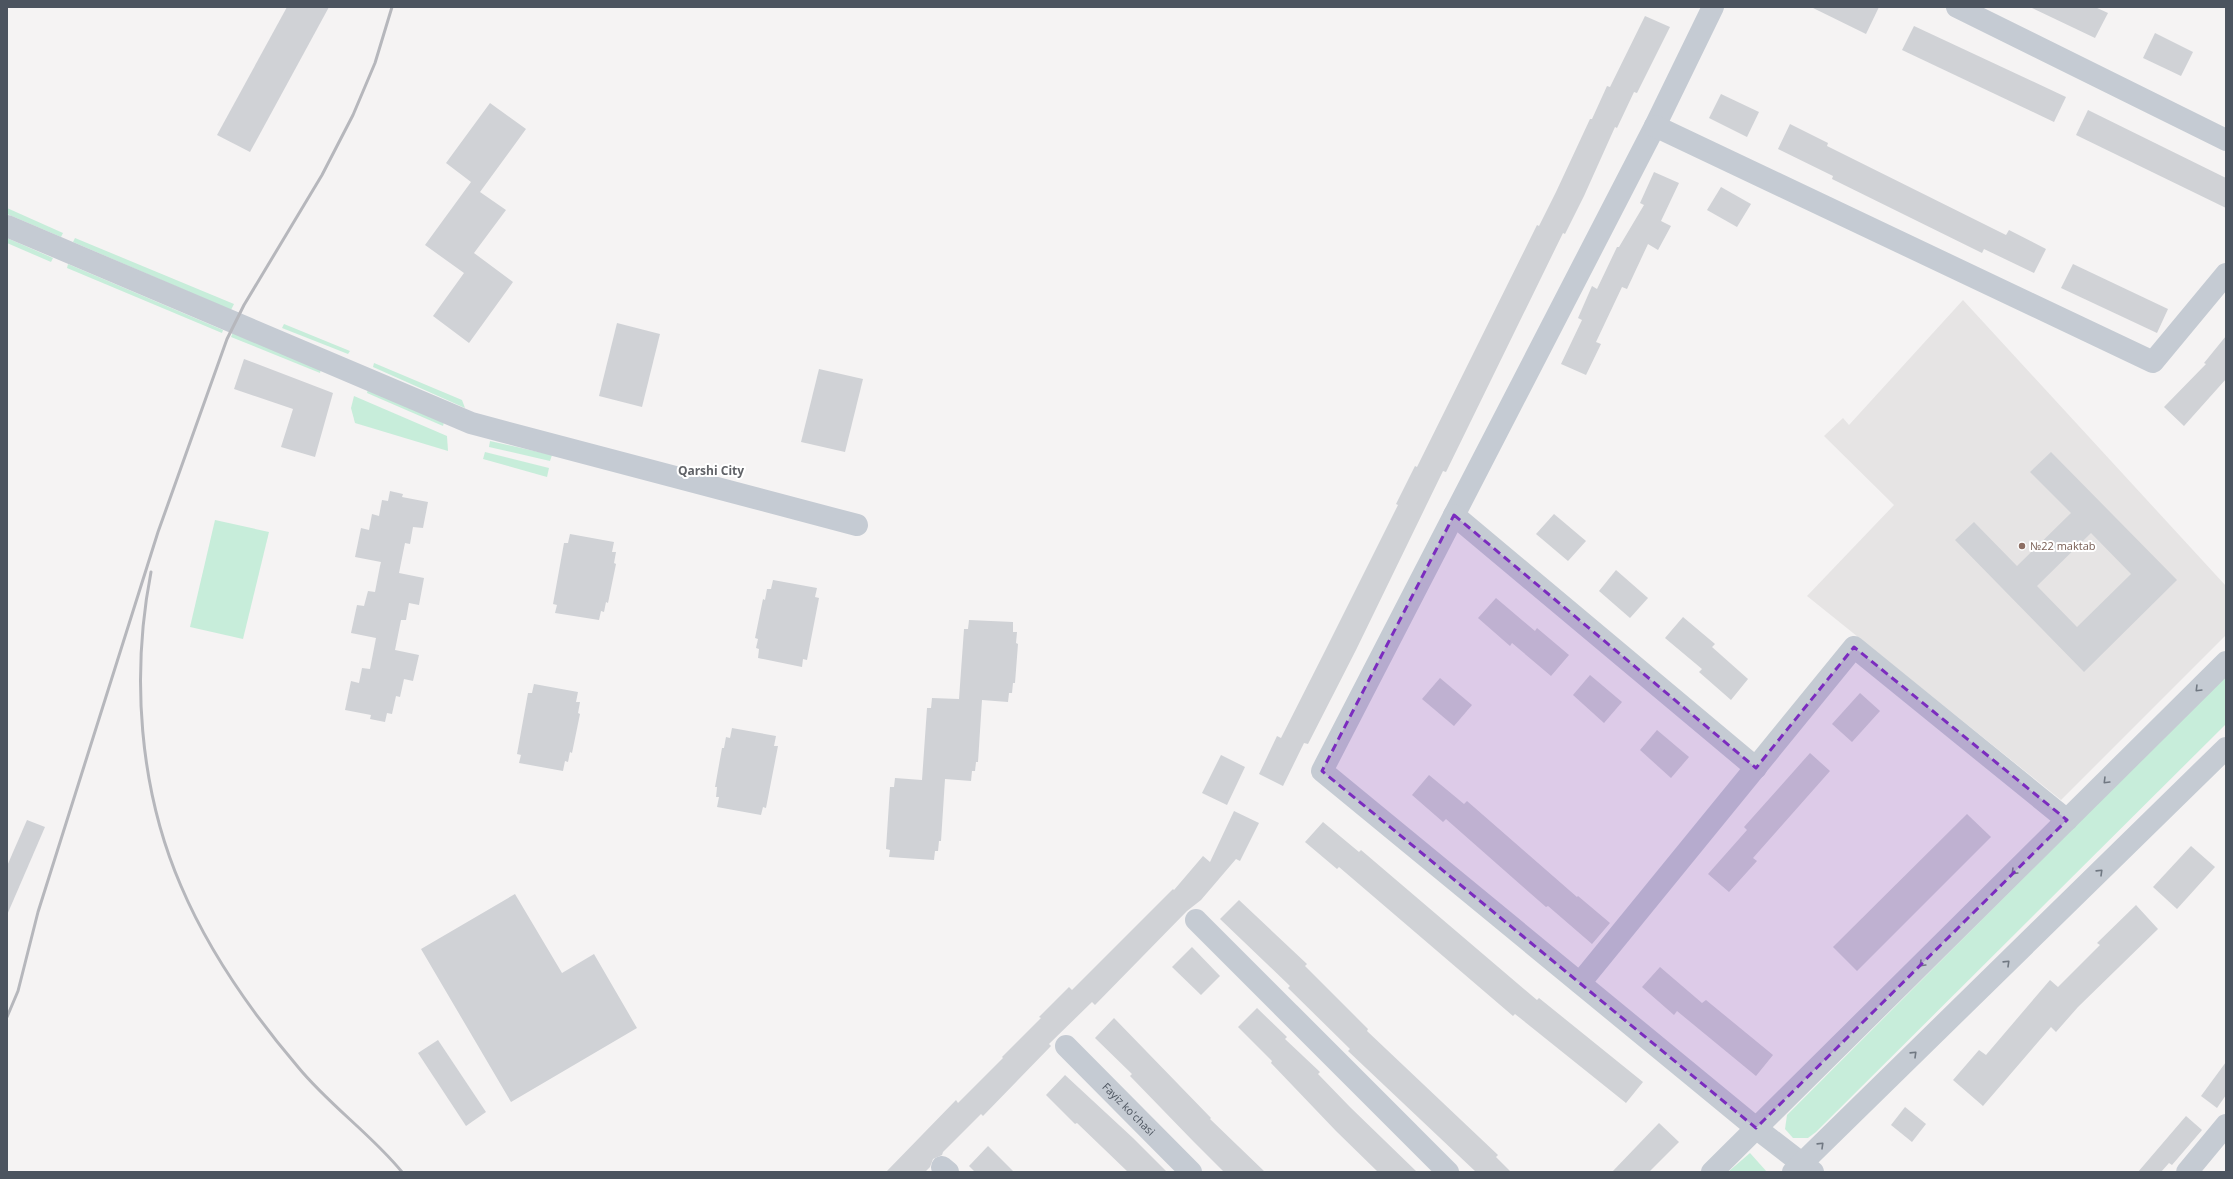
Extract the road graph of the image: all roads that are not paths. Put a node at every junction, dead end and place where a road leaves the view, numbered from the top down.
1 (1713, 7) edge
2 (1957, 7) edge
3 (1655, 126) junction
4 (2226, 140) edge
5 (7, 226) edge
6 (2226, 274) edge
7 (1454, 515) junction
8 (857, 525) dead end
9 (2226, 662) edge
10 (2226, 748) edge
11 (1756, 768) junction
12 (2066, 820) junction
13 (1196, 920) dead end
14 (1580, 984) junction
15 (1066, 1046) dead end
16 (2226, 1125) edge
17 (1756, 1128) junction
18 (1803, 1169) edge
19 (1191, 1172) edge
20 (1448, 1172) edge
21 (1712, 1172) edge
22 (2187, 1172) edge

1 - 3 street
2 - 4 street
3 - 6 street
3 - 7 street
5 - 8 street
7 - 11 street
7 - 14 street
9 -> 12 street
18 -> 10 street
11 - 12 street
11 - 14 street
12 -> 17 street
13 - 20 street
14 - 17 street
15 - 19 street, Fayiz ko'chasi
16 - 22 street
17 - 18 street
17 - 21 street

